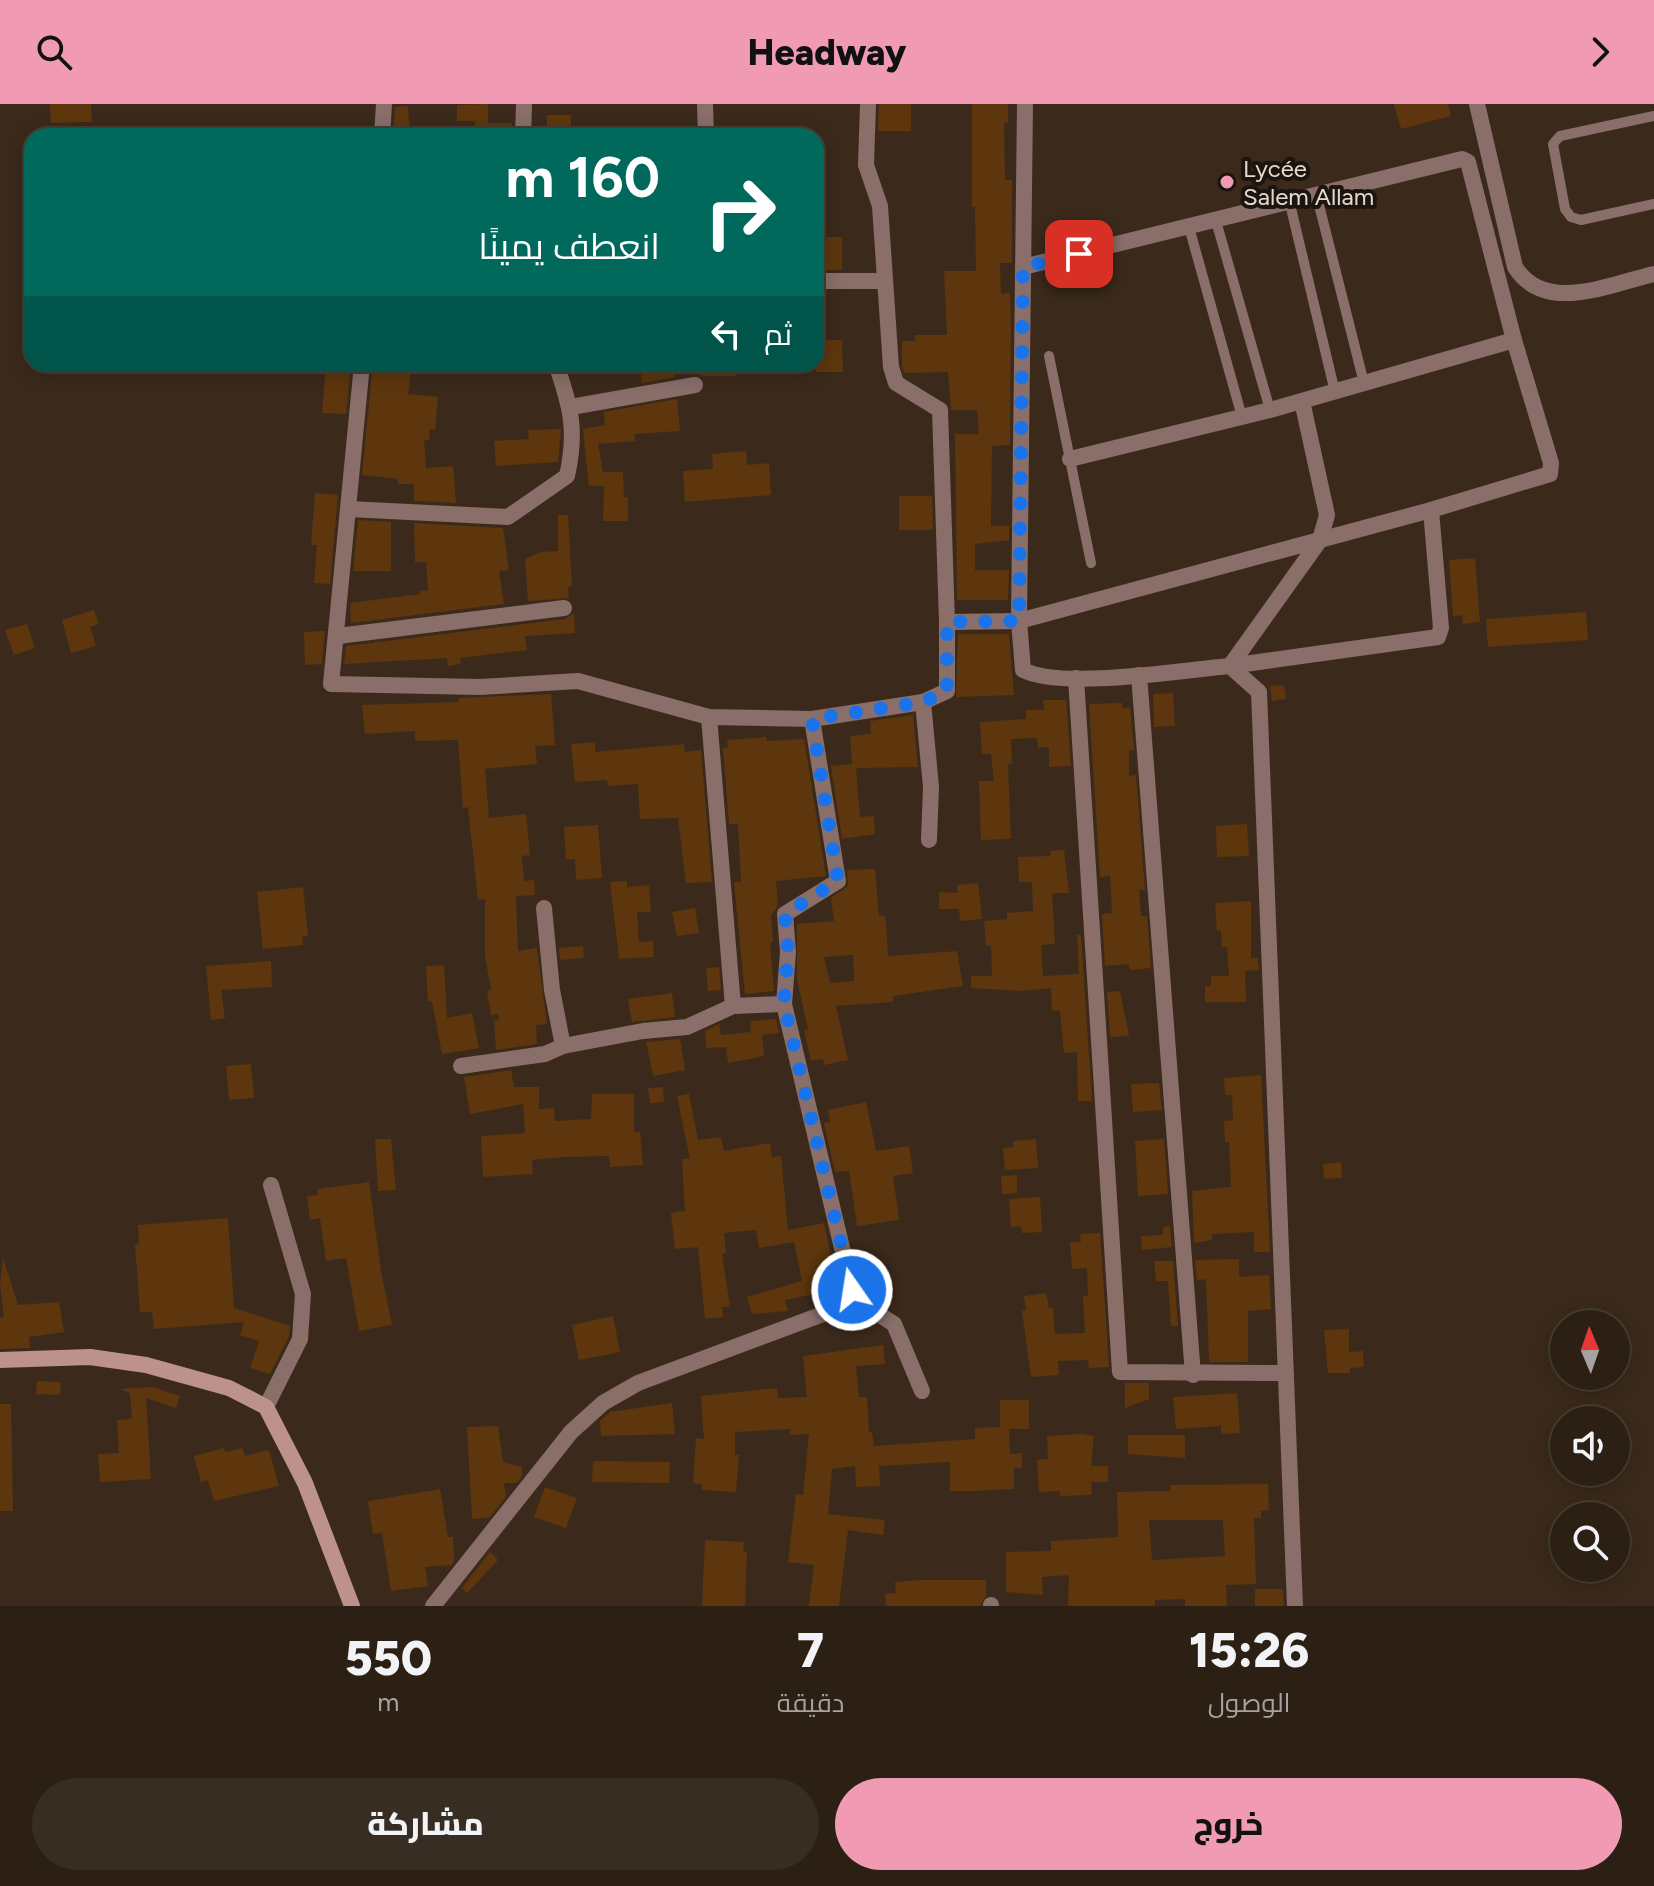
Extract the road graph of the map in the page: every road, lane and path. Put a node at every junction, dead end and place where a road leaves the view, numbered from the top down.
1 (384, 104) edge
2 (524, 104) edge
3 (705, 104) edge
4 (868, 104) edge
5 (1025, 104) edge
6 (1477, 104) edge
7 (1654, 116) edge
8 (382, 128) edge
9 (523, 128) edge
10 (706, 128) edge
11 (1317, 197) junction
12 (1290, 204) junction
13 (1654, 204) edge
14 (1216, 221) junction
15 (1189, 227) junction
16 (1023, 267) junction
17 (1654, 274) edge
18 (824, 281) edge
19 (885, 281) junction
20 (1514, 340) junction
21 (1049, 356) dead end
22 (361, 372) edge
23 (559, 372) edge
24 (1364, 383) junction
25 (695, 385) dead end
26 (1335, 392) junction
27 (1302, 401) junction
28 (571, 407) junction
29 (1270, 410) junction
30 (1242, 417) junction
31 (1070, 459) junction
32 (349, 509) junction
33 (1431, 510) junction
34 (1320, 540) junction
35 (1091, 563) dead end
36 (564, 608) dead end
37 (1019, 621) junction
38 (947, 622) junction
39 (338, 636) junction
40 (1230, 666) junction
41 (1139, 675) junction
42 (1076, 678) junction
43 (923, 702) junction
44 (709, 717) junction
45 (812, 719) junction
46 (929, 840) dead end
47 (544, 908) dead end
48 (784, 1004) junction
49 (733, 1006) junction
50 (563, 1046) junction
51 (461, 1066) dead end
52 (271, 1185) dead end
53 (858, 1301) junction
54 (0, 1360) edge
55 (1286, 1373) junction
56 (1193, 1375) junction
57 (922, 1391) dead end
58 (266, 1407) junction
59 (352, 1606) edge
60 (433, 1606) edge
61 (1295, 1606) edge

1 - 8 street
2 - 9 street
3 - 10 street
4 - 19 street
5 - 16 street
6 - 17 street
7 - 13 lane
11 - 12 street
11 - 20 street
11 - 24 lane
12 - 14 street
12 - 26 lane
14 - 15 street
14 - 29 lane
15 - 16 street
15 - 30 lane
16 - 37 street
18 - 19 street
19 - 38 street
20 - 24 street
20 - 33 street
21 - 31 lane
22 - 32 street
23 - 28 street
24 - 26 street
25 - 28 street
26 - 27 street
27 - 29 street
27 - 34 street
28 - 32 street
29 - 30 street
30 - 31 street
31 - 35 lane
32 - 39 street
33 - 34 street
33 - 40 street
34 - 37 street
34 - 40 street
36 - 39 street
37 - 38 street
37 - 42 street
38 - 43 street
39 - 44 street
40 - 41 street
40 - 55 street
41 - 42 street
41 - 56 street
42 - 56 street
43 - 45 street
43 - 46 street
44 - 45 street
44 - 49 street
45 - 48 street
47 - 50 street
48 - 49 street
48 - 53 street
49 - 50 street
50 - 51 street
52 - 58 street
53 - 57 street
53 - 60 street
54 - 58 street
55 - 56 street
55 - 61 street
58 - 59 street

